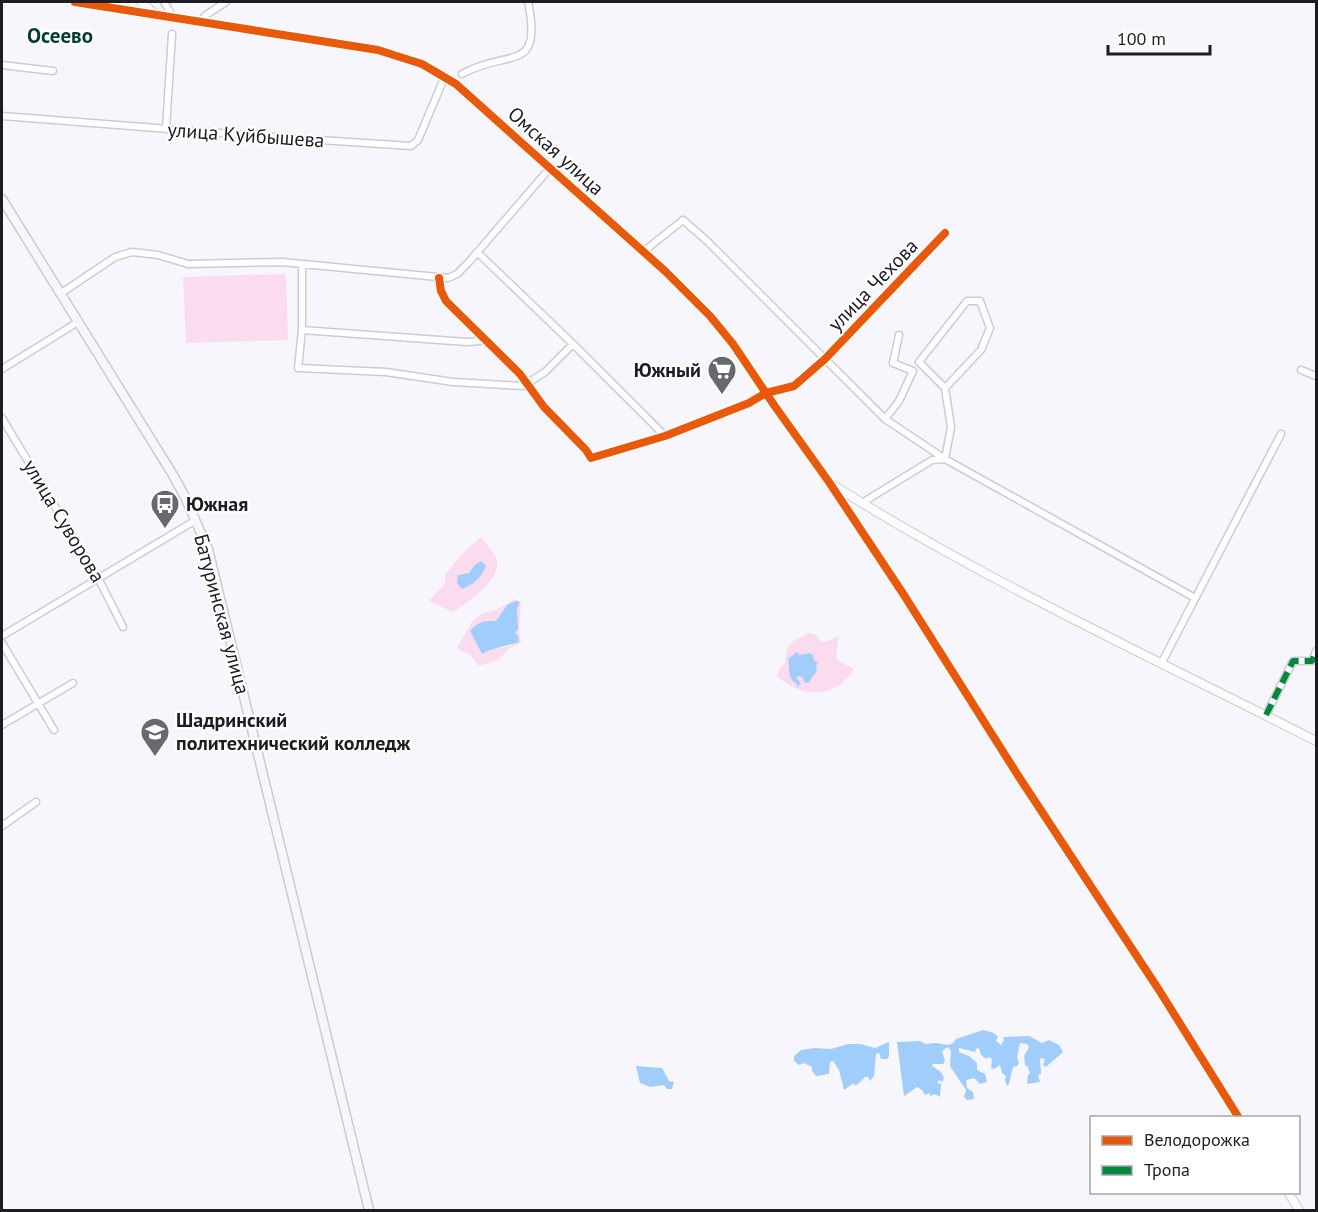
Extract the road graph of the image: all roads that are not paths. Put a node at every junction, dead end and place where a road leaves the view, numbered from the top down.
1 (75, 2) edge
2 (100, 2) edge
3 (123, 2) edge
4 (141, 2) edge
5 (164, 2) edge
6 (226, 2) edge
7 (528, 2) edge
8 (110, 8) junction
9 (156, 14) junction
10 (173, 17) junction
11 (200, 22) junction
12 (172, 34) dead end
13 (2, 65) edge
14 (52, 71) dead end
15 (462, 74) dead end
16 (445, 76) junction
17 (2, 116) edge
18 (166, 129) junction
19 (550, 168) junction
20 (2, 199) edge
21 (945, 233) dead end
22 (477, 252) junction
23 (644, 252) junction
24 (302, 265) junction
25 (439, 278) junction
26 (60, 294) junction
27 (78, 322) junction
28 (302, 330) junction
29 (899, 335) dead end
30 (483, 337) junction
31 (573, 344) junction
32 (825, 359) junction
33 (2, 369) edge
34 (1301, 370) dead end
35 (1317, 376) edge
36 (528, 384) junction
37 (945, 388) junction
38 (766, 393) junction
39 (2, 418) edge
40 (885, 419) junction
41 (1281, 434) dead end
42 (665, 436) junction
43 (945, 459) junction
44 (829, 482) junction
45 (862, 503) junction
46 (196, 520) junction
47 (98, 578) junction
48 (1195, 598) junction
49 (123, 627) dead end
50 (2, 636) edge
51 (2, 643) edge
52 (1317, 651) edge
53 (1162, 662) junction
54 (73, 683) dead end
55 (38, 703) junction
56 (1266, 715) junction
57 (2, 725) edge
58 (54, 730) dead end
59 (1317, 741) edge
60 (36, 802) dead end
61 (2, 826) edge
62 (1238, 1116) edge
63 (1289, 1194) edge
64 (369, 1210) edge
65 (1299, 1210) edge

1 - 8 street, Омская улица
2 - 8 street
3 - 8 street
4 - 9 street, Омская улица
5 - 10 street
6 - 11 street
7 - 15 street
8 - 9 street, Омская улица
9 - 10 street, Омская улица
10 - 11 street, Омская улица
11 - 16 street, Омская улица
12 - 18 street
13 - 14 street
16 - 18 street, улица Куйбышева
16 - 19 street, Омская улица
17 - 18 street, улица Куйбышева
19 - 22 street
19 - 23 street, Омская улица
20 - 26 main road, Батуринская улица
21 - 32 street, улица Чехова
22 - 25 street
22 - 31 street
23 - 32 street, улица Чехова
23 - 38 street, Омская улица
24 - 25 street
24 - 26 street
24 - 28 street
25 - 30 street
26 - 27 main road, Батуринская улица
27 - 33 street
27 - 46 main road, Батуринская улица
28 - 30 street
28 - 36 street
29 - 40 street
30 - 36 street
31 - 36 street
31 - 42 street
32 - 38 street
32 - 40 street, улица Чехова
34 - 35 street
36 - 42 street
37 - 37 street
37 - 43 street
38 - 42 street
38 - 44 street, Омская улица
39 - 47 street, улица Суворова
40 - 43 street, улица Чехова
41 - 48 street
43 - 45 street
43 - 48 street, улица Чехова
44 - 45 street
44 - 62 street, Омская улица
45 - 53 street
46 - 47 street
46 - 64 main road, Батуринская улица
47 - 49 street, улица Суворова
47 - 50 street
48 - 53 street
51 - 55 street
52 - 56 street
53 - 56 street
54 - 55 street
55 - 57 street
55 - 58 street
56 - 59 street
60 - 61 street
63 - 65 street

